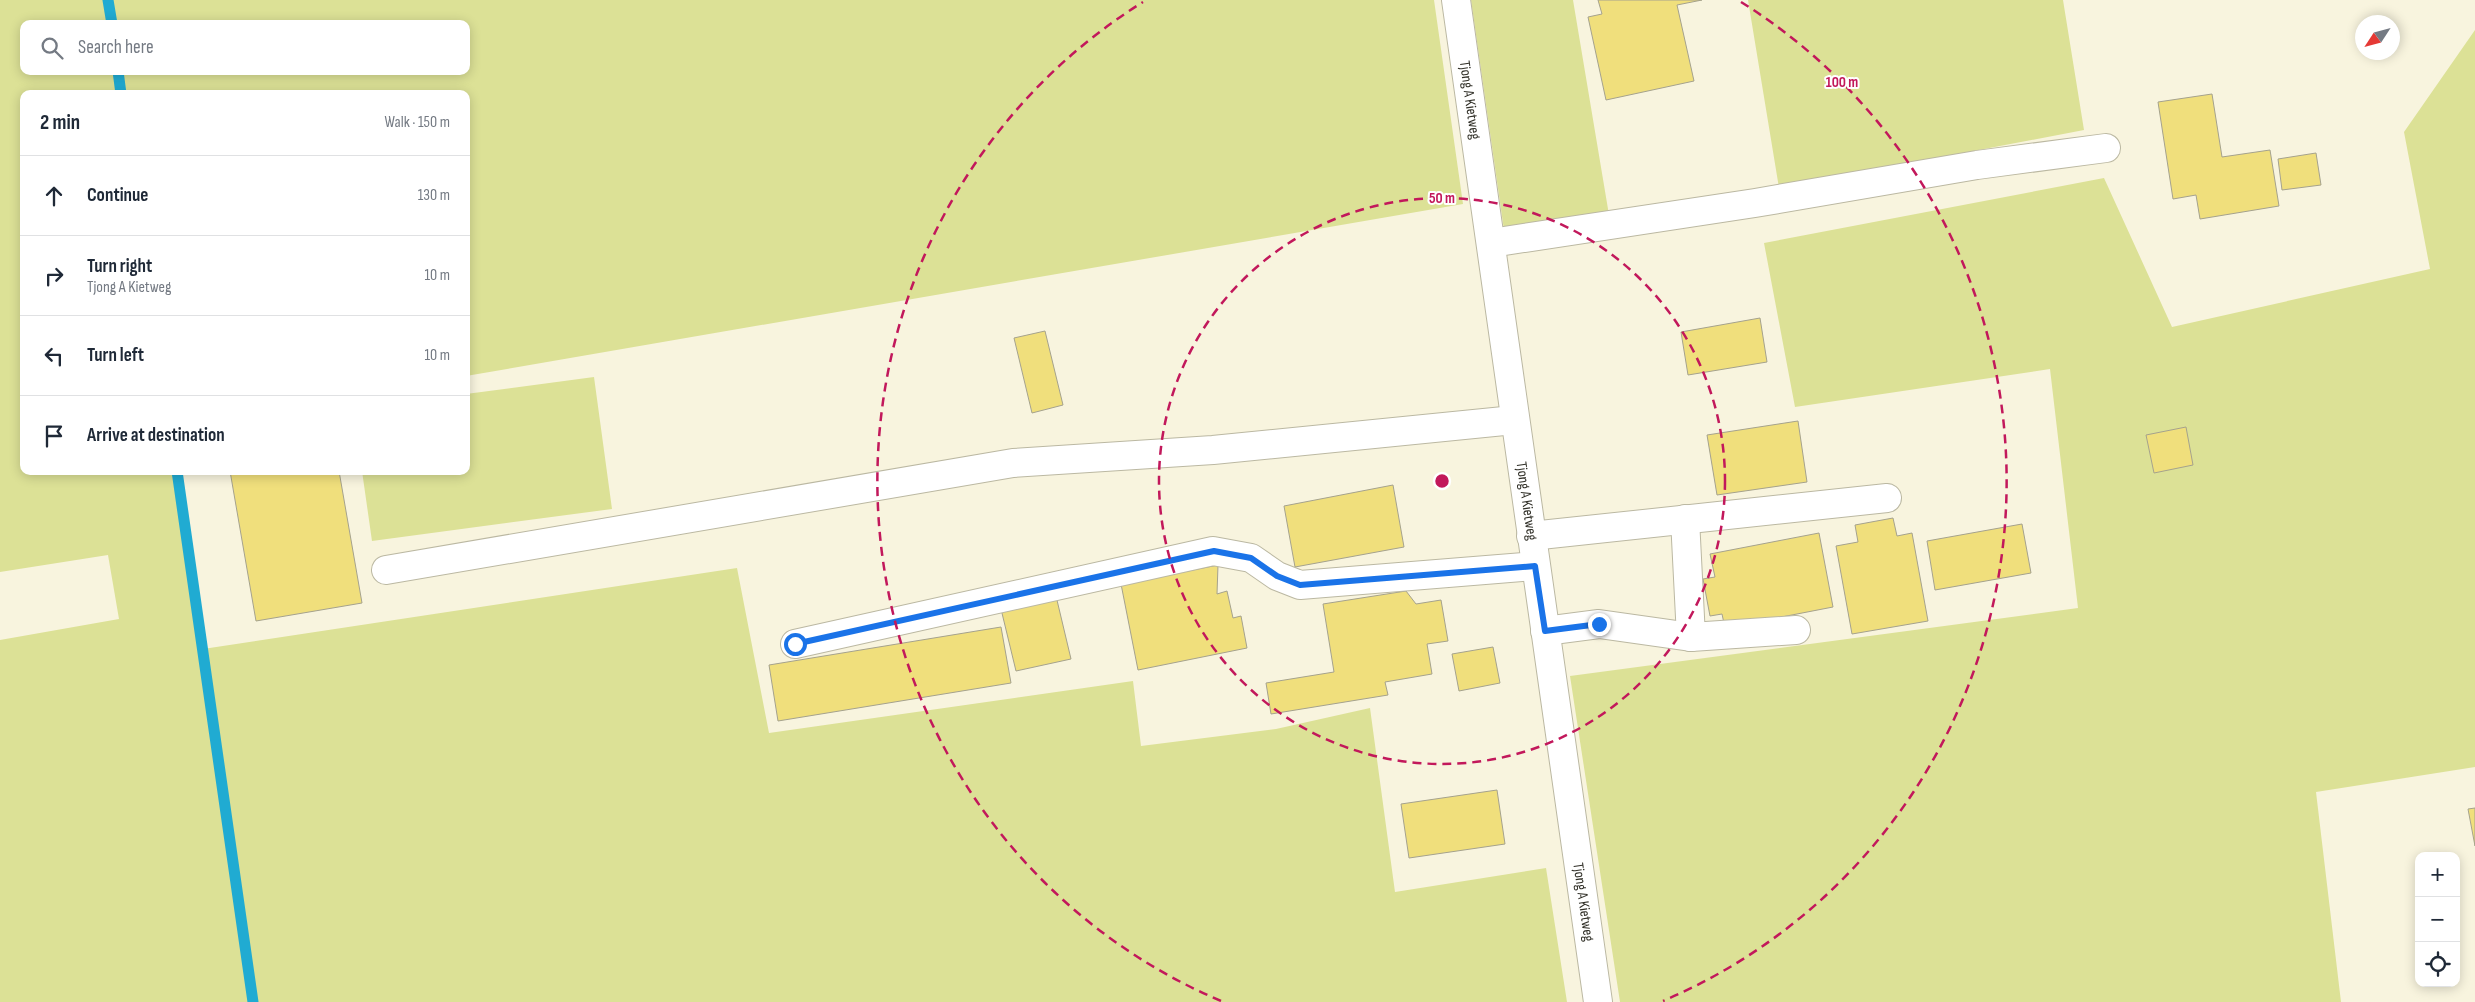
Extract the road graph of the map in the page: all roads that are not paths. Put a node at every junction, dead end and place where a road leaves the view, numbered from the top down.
1 (1456, 0) edge
2 (2106, 148) dead end
3 (1491, 243) junction
4 (1514, 420) junction
5 (1887, 498) dead end
6 (1685, 519) junction
7 (1531, 536) junction
8 (1535, 566) junction
9 (386, 570) dead end
10 (1796, 630) dead end
11 (1545, 631) junction
12 (1691, 637) junction
13 (795, 644) dead end
14 (1598, 1002) edge

1 - 3 street, Tjong A Kietweg
2 - 3 street
3 - 4 street, Tjong A Kietweg
4 - 7 street, Tjong A Kietweg
4 - 9 street
5 - 6 street
6 - 7 street
6 - 12 street
7 - 8 street, Tjong A Kietweg
8 - 11 street, Tjong A Kietweg
8 - 13 street
10 - 12 street
11 - 12 street
11 - 14 street, Tjong A Kietweg

